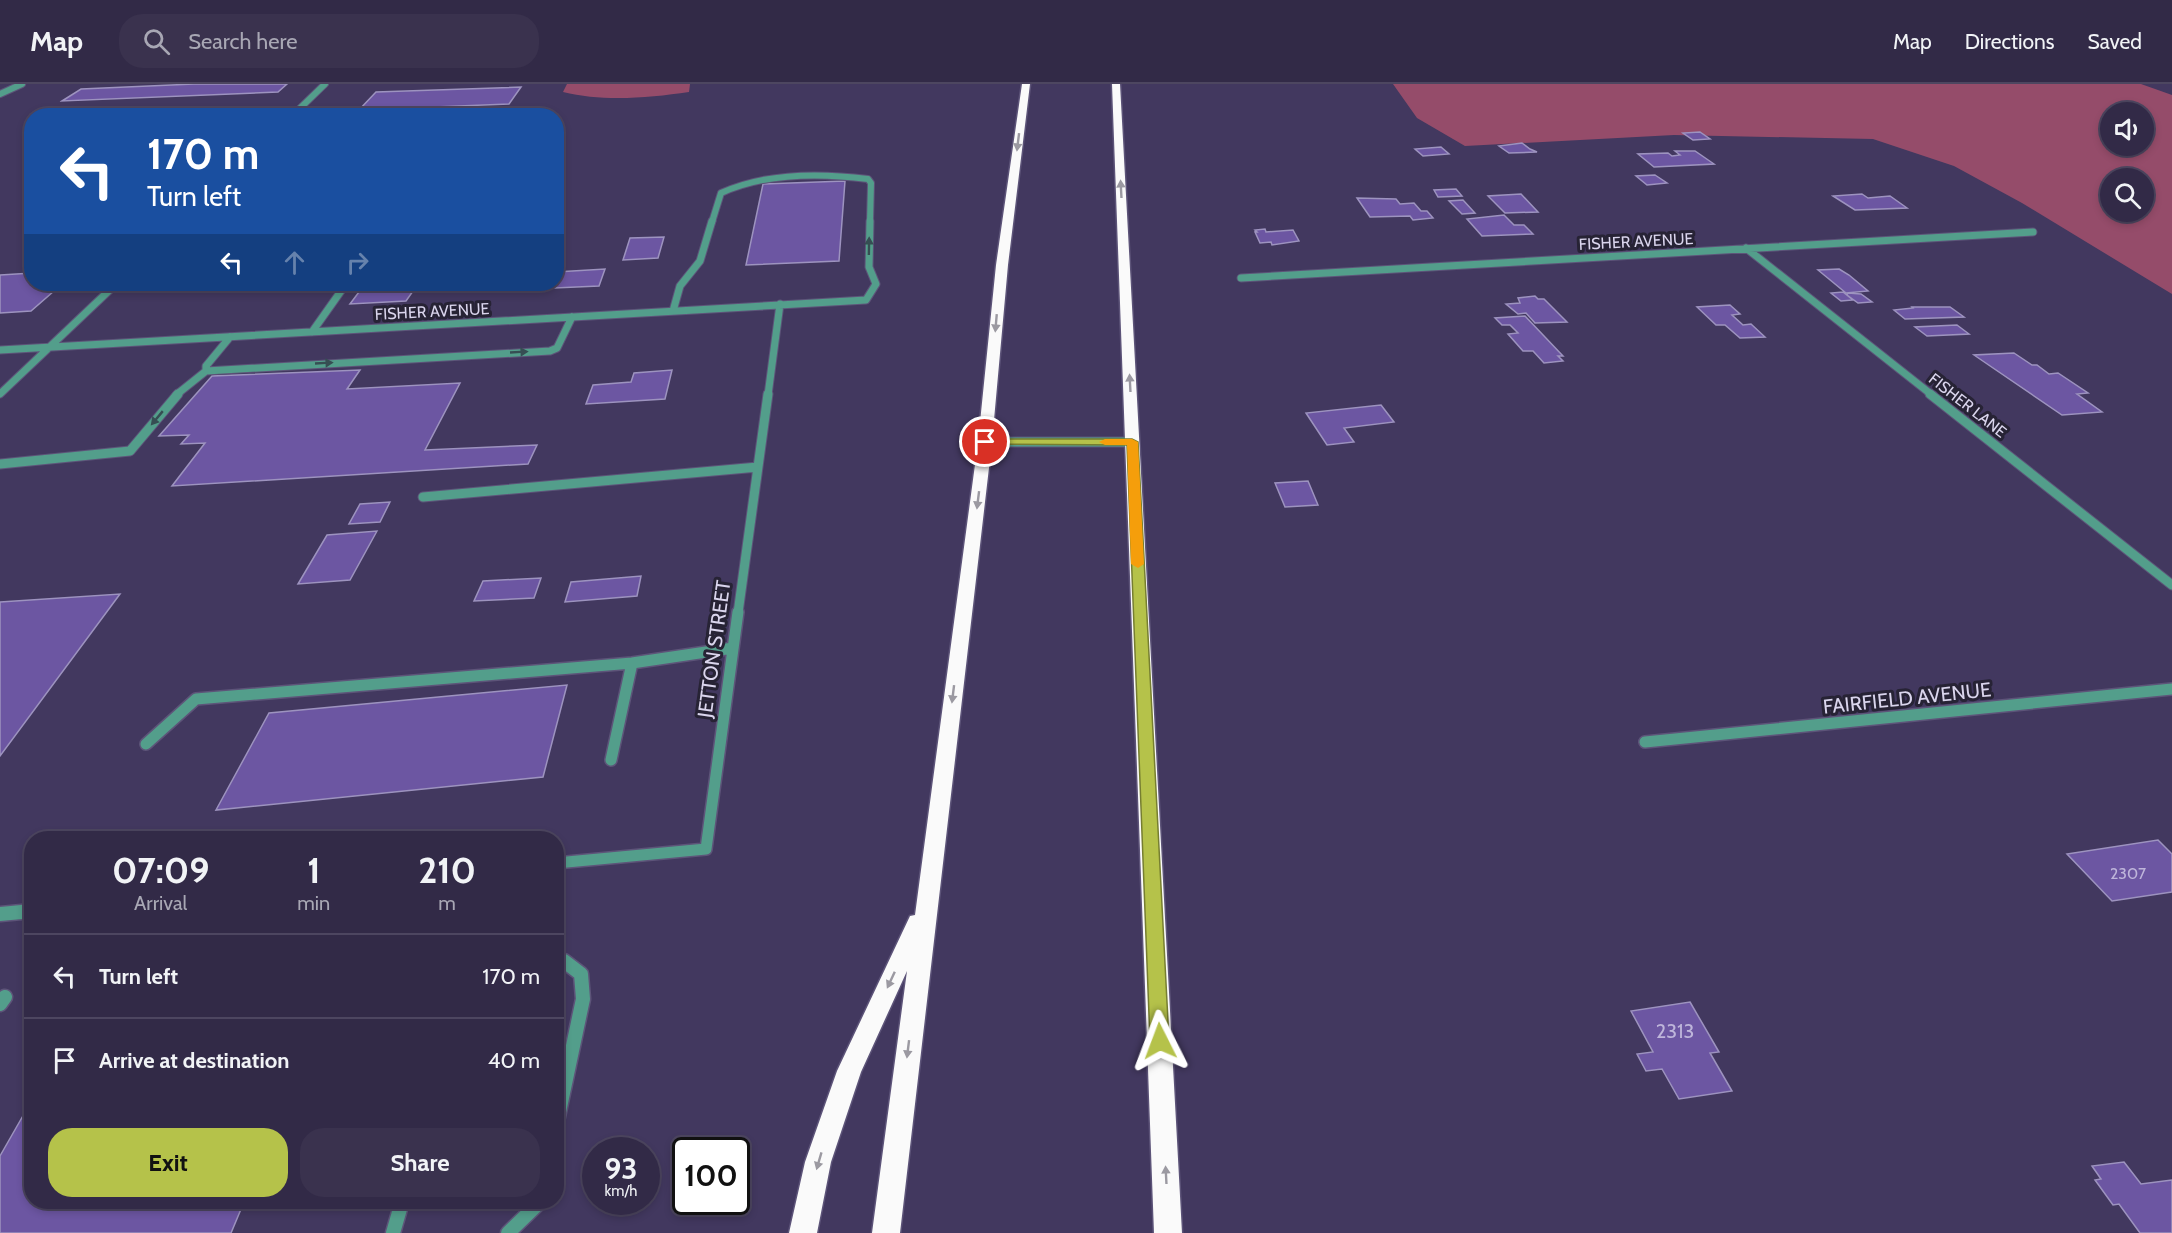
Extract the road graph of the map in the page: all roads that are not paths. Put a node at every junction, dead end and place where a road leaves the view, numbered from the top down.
1 (22, 84) edge
2 (325, 84) edge
3 (1026, 84) edge
4 (1116, 84) edge
5 (0, 94) edge
6 (300, 108) edge
7 (2033, 232) dead end
8 (1746, 248) junction
9 (1241, 278) dead end
10 (110, 291) edge
11 (341, 291) edge
12 (780, 304) junction
13 (673, 310) junction
14 (572, 316) junction
15 (312, 332) junction
16 (230, 337) junction
17 (50, 348) junction
18 (0, 350) edge
19 (206, 371) junction
20 (0, 394) edge
21 (985, 442) junction
22 (1132, 442) junction
23 (0, 464) edge
24 (758, 467) junction
25 (423, 497) dead end
26 (2172, 585) edge
27 (734, 648) junction
28 (632, 663) junction
29 (2172, 689) edge
30 (1645, 742) dead end
31 (146, 744) dead end
32 (611, 760) dead end
33 (564, 862) edge
34 (925, 908) junction
35 (24, 912) edge
36 (0, 914) edge
37 (564, 961) edge
38 (564, 1088) edge
39 (400, 1209) edge
40 (533, 1209) edge
41 (393, 1233) edge
42 (508, 1233) edge
43 (803, 1233) edge
44 (886, 1233) edge
45 (1168, 1233) edge

1 - 5 street
2 - 6 street
3 -> 21 highway
22 -> 4 highway
7 - 8 street, FISHER AVENUE
8 - 9 street, FISHER AVENUE
8 - 26 street, FISHER LANE
10 - 17 street
11 - 15 street
12 - 13 street, FISHER AVENUE
12 -> 13 street, FISHER AVENUE
12 - 24 street, JETTON STREET
13 - 14 street, FISHER AVENUE
14 - 15 street, FISHER AVENUE
19 -> 14 street
15 - 16 street, FISHER AVENUE
16 - 17 street, FISHER AVENUE
16 - 19 street
17 - 18 street, FISHER AVENUE
17 - 20 street
19 -> 23 street
21 - 22 street
21 -> 34 highway
45 -> 22 highway
24 - 25 street
24 - 27 street, JETTON STREET
27 - 28 street
27 - 33 street, JETTON STREET
28 - 31 street
28 - 32 street
29 - 30 street, FAIRFIELD AVENUE
34 -> 43 highway
34 -> 44 highway
35 - 36 street
37 - 38 street
39 - 41 street
40 - 42 street

